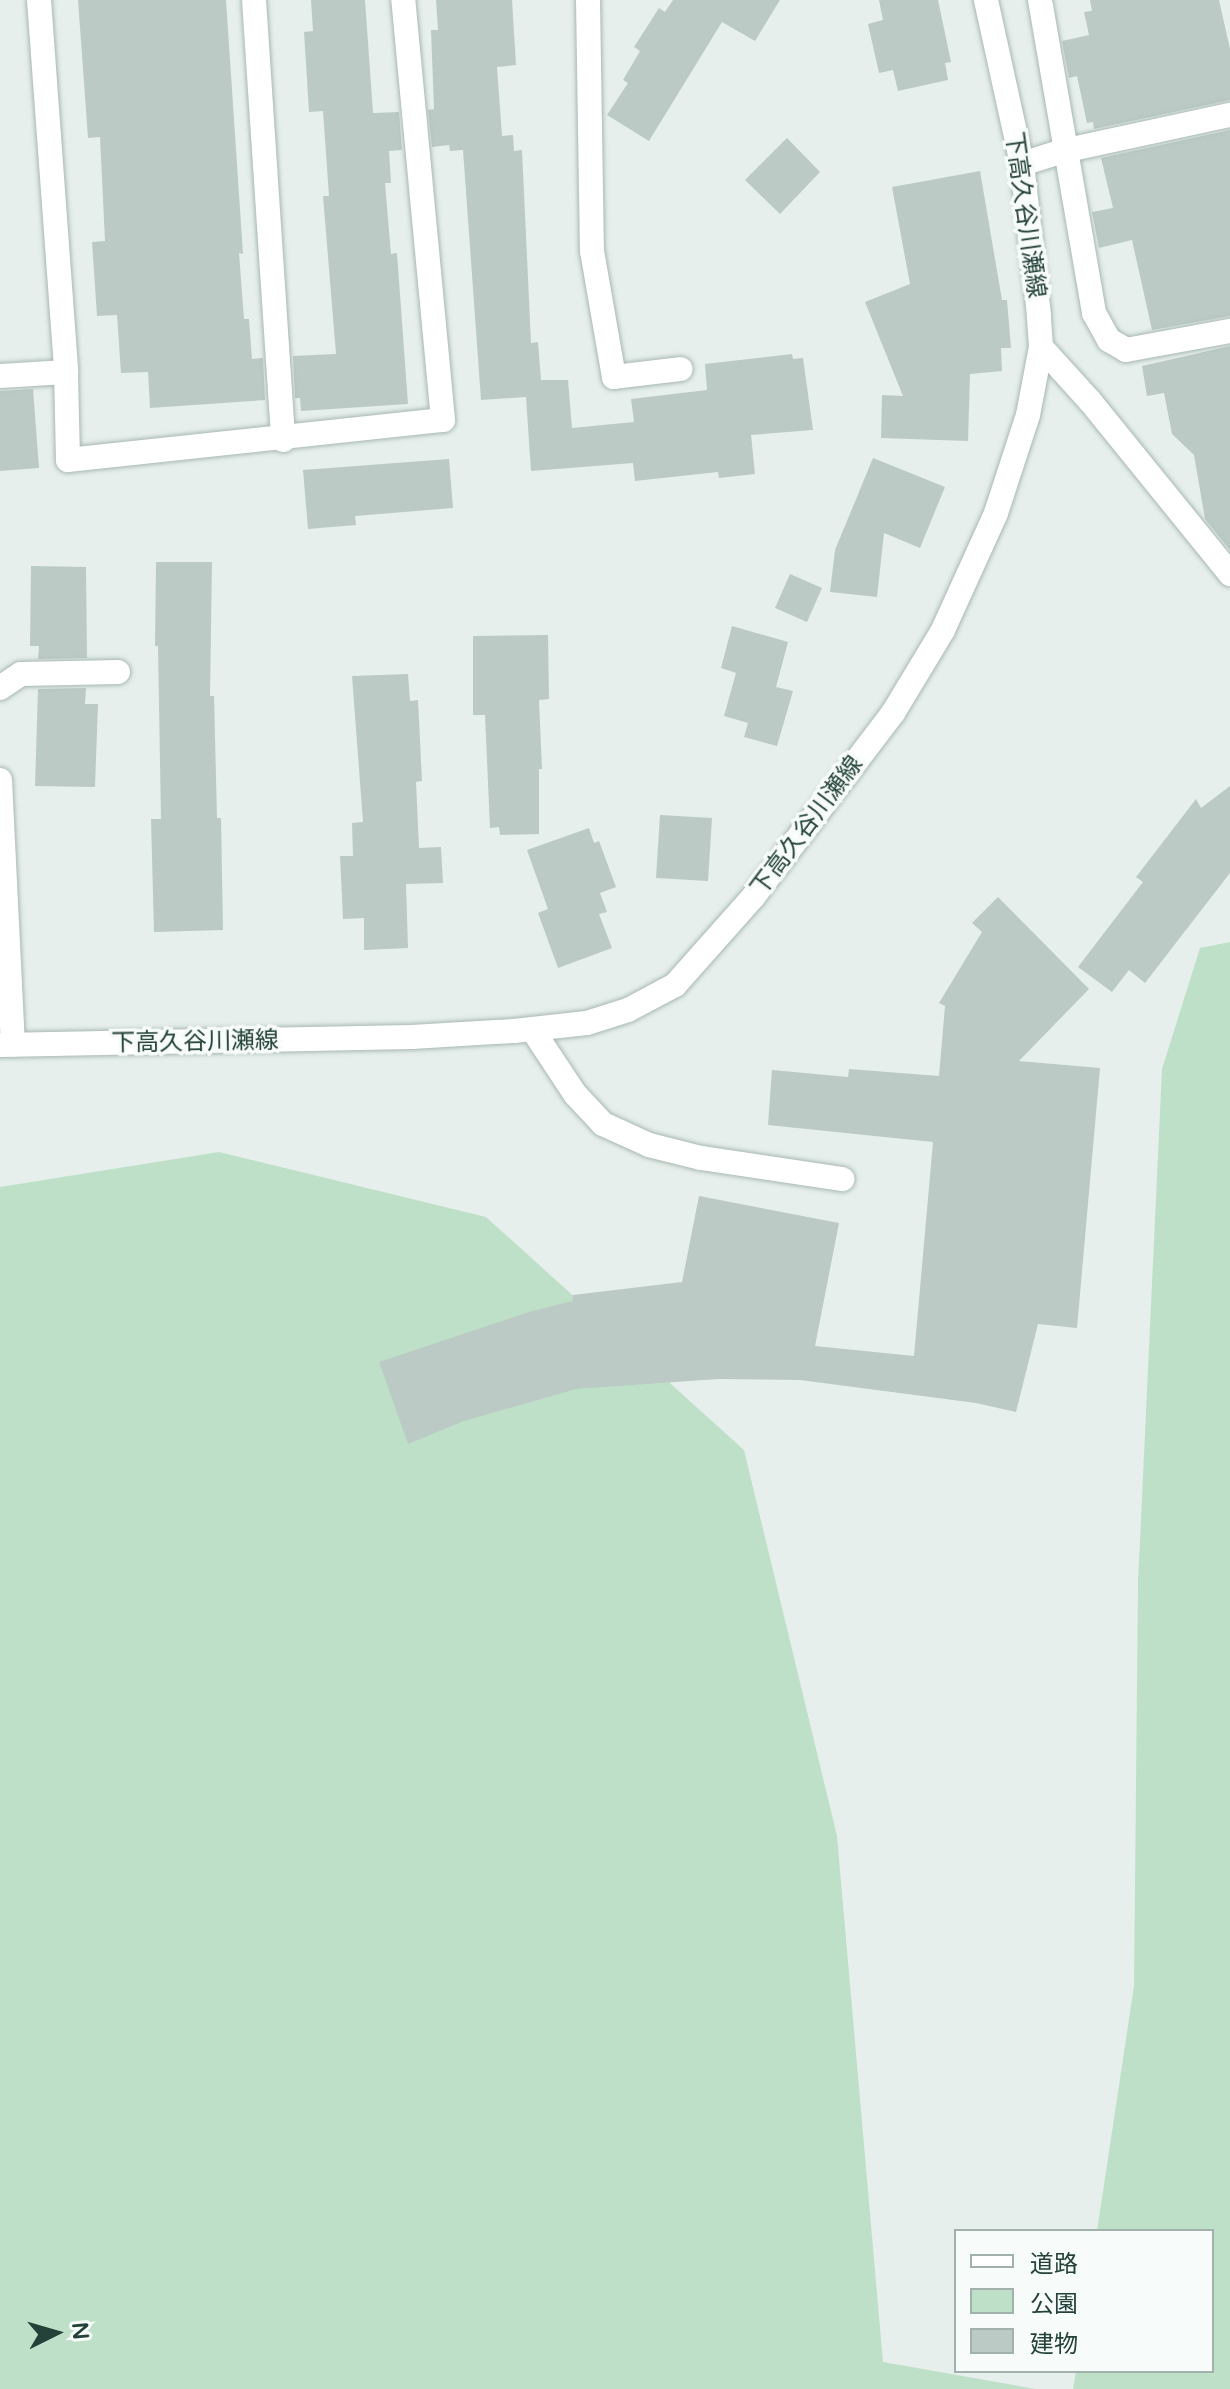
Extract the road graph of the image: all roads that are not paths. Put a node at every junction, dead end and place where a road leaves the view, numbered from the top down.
1 (39, 0) edge
2 (254, 0) edge
3 (403, 0) edge
4 (588, 0) edge
5 (986, 0) edge
6 (1040, 0) edge
7 (1230, 115) edge
8 (1063, 151) junction
9 (1022, 164) junction
10 (1230, 331) edge
11 (1041, 347) junction
12 (681, 369) dead end
13 (66, 372) junction
14 (0, 376) edge
15 (283, 440) junction
16 (1230, 573) edge
17 (118, 672) dead end
18 (0, 688) edge
19 (0, 780) edge
20 (532, 1029) junction
21 (7, 1045) edge
22 (842, 1179) dead end

1 - 13 street
2 - 15 street
3 - 15 street
4 - 12 street
5 - 9 street, 下高久谷川瀬線
6 - 8 street
7 - 8 street
8 - 9 street
8 - 10 street
9 - 11 street, 下高久谷川瀬線
11 - 16 street
11 - 20 street, 下高久谷川瀬線
13 - 14 street
13 - 15 street
17 - 18 street
19 - 21 street
20 - 21 street, 下高久谷川瀬線
20 - 22 street

